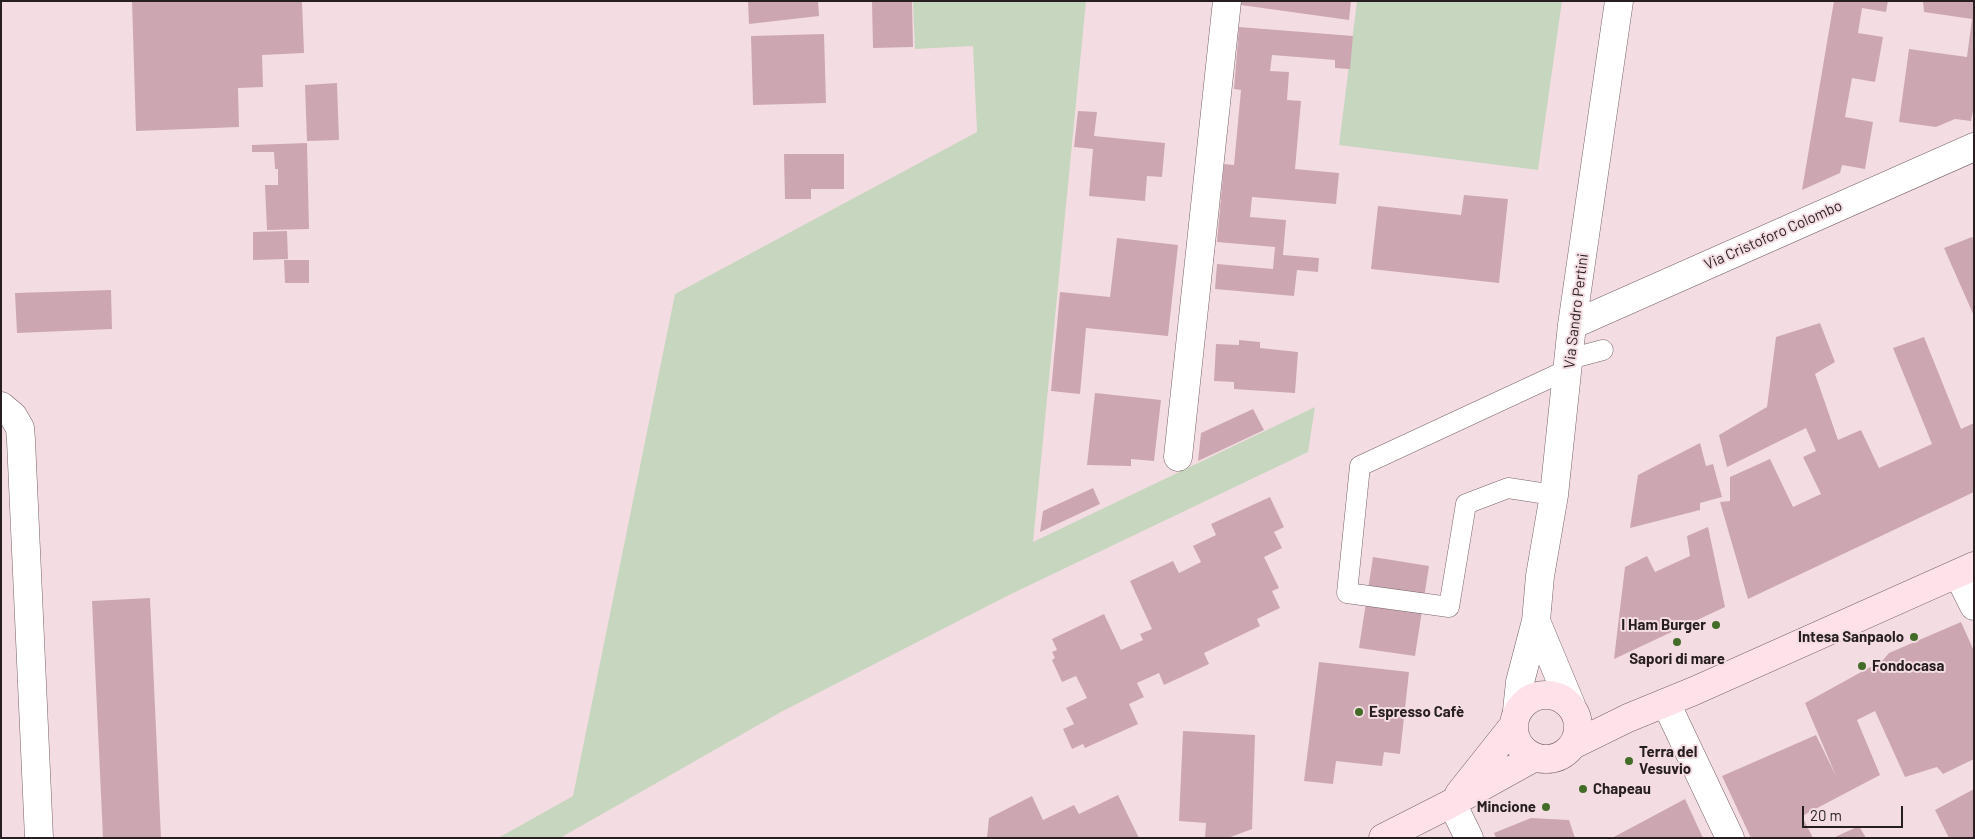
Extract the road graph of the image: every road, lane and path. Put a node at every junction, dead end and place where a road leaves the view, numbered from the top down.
1 (1227, 1) edge
2 (1619, 1) edge
3 (1974, 147) edge
4 (1572, 325) junction
5 (1603, 350) dead end
6 (1569, 364) junction
7 (1, 406) edge
8 (1178, 457) dead end
9 (1554, 494) junction
10 (1966, 570) edge
11 (1974, 606) edge
12 (1536, 621) junction
13 (1666, 702) junction
14 (1573, 710) junction
15 (1515, 718) junction
16 (1628, 718) junction
17 (1573, 745) junction
18 (1535, 758) junction
19 (1452, 803) junction
20 (39, 838) edge
21 (1383, 838) edge
22 (1469, 838) edge
23 (1730, 838) edge

1 - 8 street
2 - 4 street, Via Sandro Pertini
3 - 4 street, Via Cristoforo Colombo
4 - 6 street, Via Sandro Pertini
5 - 6 lane
6 - 9 street, Via Sandro Pertini
6 - 9 lane
7 - 20 street
9 - 12 street, Via Sandro Pertini
10 - 11 street
10 - 13 street
12 - 14 street, Via Sandro Pertini
12 - 15 street, Via Sandro Pertini
13 - 16 street
13 - 23 street
14 - 15 street
14 - 16 street
14 - 17 street
15 - 18 street
15 - 19 street
16 - 17 street
17 - 18 street
18 - 19 street
19 - 21 street
19 - 22 street

